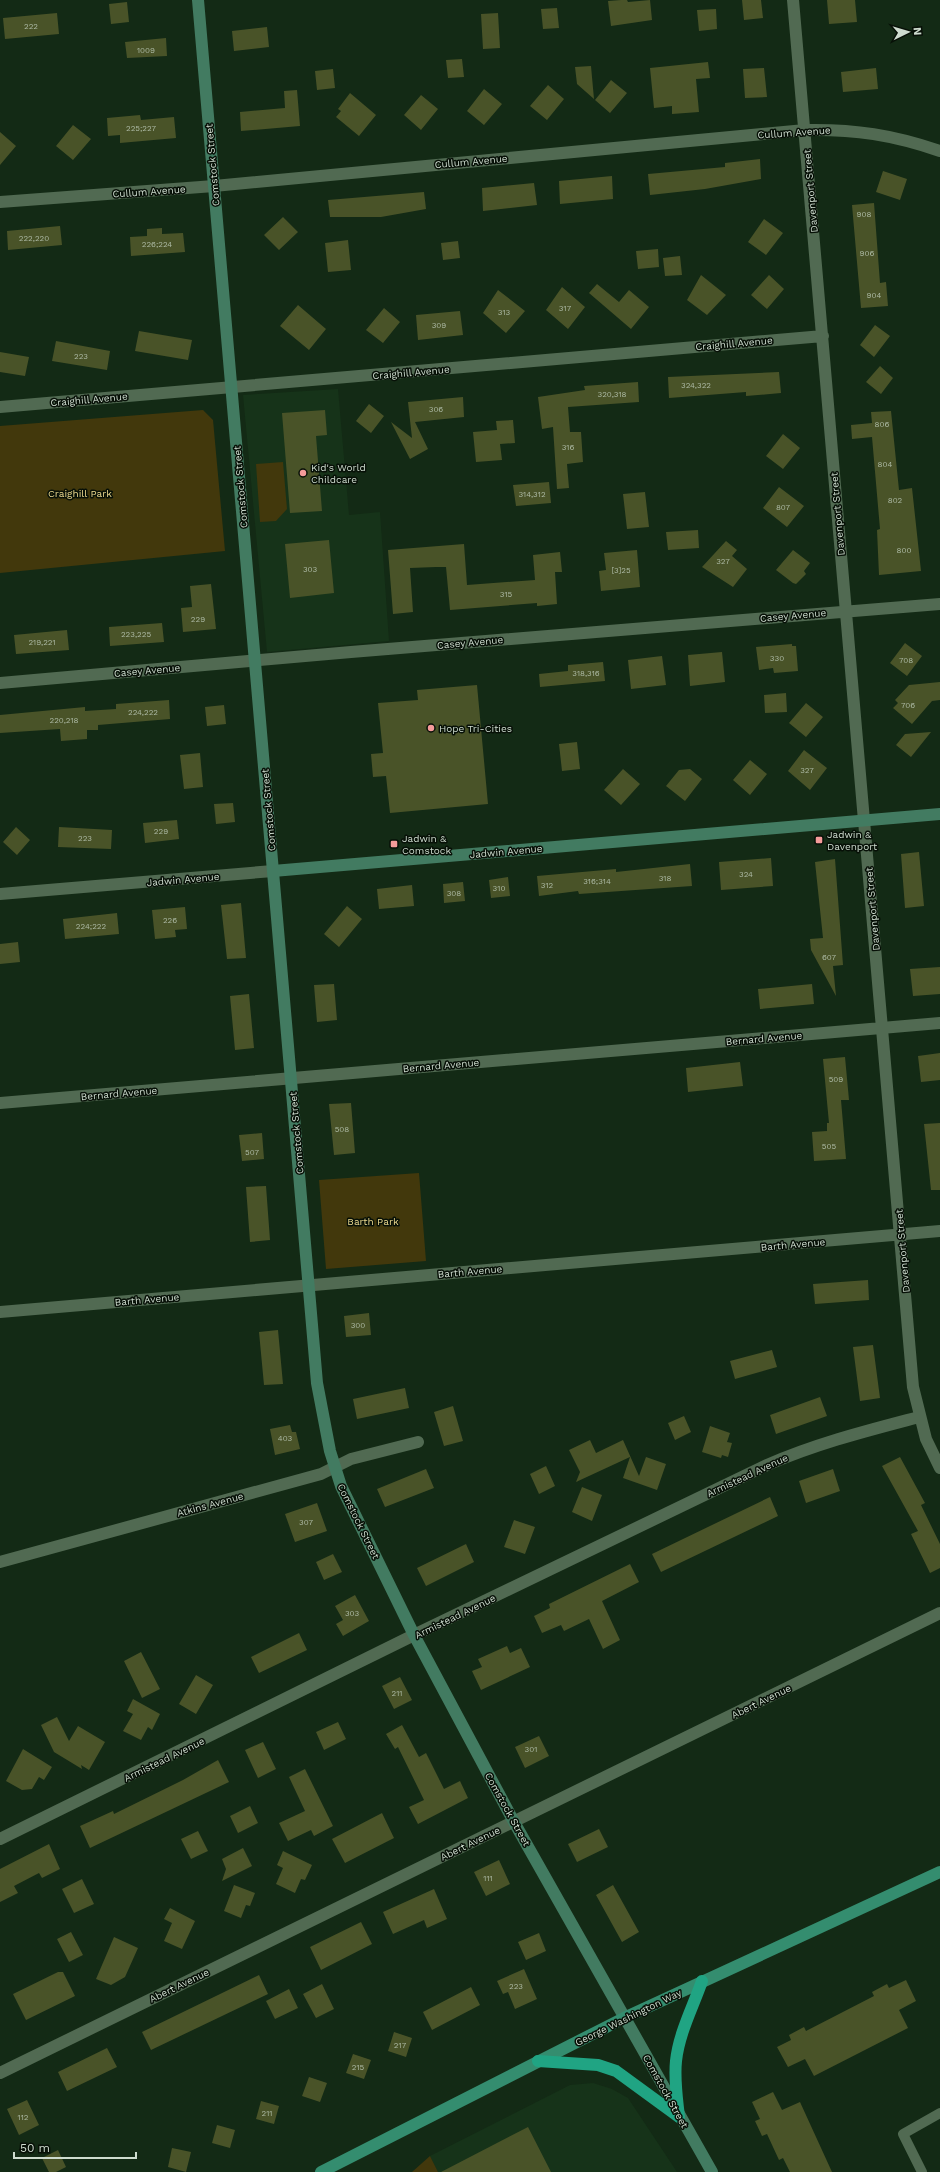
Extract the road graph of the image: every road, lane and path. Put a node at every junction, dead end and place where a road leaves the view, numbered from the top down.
1 (198, 0) edge
2 (793, 0) edge
3 (805, 130) junction
4 (940, 151) edge
5 (214, 186) junction
6 (0, 202) edge
7 (823, 336) junction
8 (231, 387) junction
9 (0, 407) edge
10 (940, 604) edge
11 (845, 611) junction
12 (255, 660) junction
13 (0, 683) edge
14 (940, 814) edge
15 (864, 821) junction
16 (273, 871) junction
17 (0, 894) edge
18 (940, 1023) edge
19 (883, 1028) junction
20 (291, 1077) junction
21 (0, 1103) edge
22 (940, 1231) edge
23 (900, 1234) junction
24 (309, 1285) junction
25 (0, 1312) edge
26 (919, 1416) junction
27 (418, 1442) dead end
28 (335, 1467) junction
29 (940, 1468) edge
30 (0, 1562) edge
31 (940, 1613) edge
32 (414, 1635) junction
33 (514, 1822) junction
34 (0, 1839) edge
35 (940, 1872) edge
36 (702, 1981) junction
37 (624, 2018) junction
38 (538, 2061) junction
39 (0, 2073) edge
40 (940, 2113) edge
41 (679, 2116) junction
42 (321, 2172) edge
43 (712, 2172) edge
44 (922, 2172) edge

1 - 5 street, Comstock Street
2 - 3 street, Davenport Street
3 - 4 street, Cullum Avenue
3 - 5 street, Cullum Avenue
3 - 7 street, Davenport Street
5 - 6 street, Cullum Avenue
5 - 8 street, Comstock Street
7 - 8 street, Craighill Avenue
7 - 11 street, Davenport Street
8 - 9 street, Craighill Avenue
8 - 12 street, Comstock Street
10 - 11 street, Casey Avenue
11 - 12 street, Casey Avenue
11 - 15 street, Davenport Street
12 - 13 street, Casey Avenue
12 - 16 street, Comstock Street
14 - 15 street, Jadwin Avenue
15 - 16 street, Jadwin Avenue
15 - 19 street, Davenport Street
16 - 17 street, Jadwin Avenue
16 - 20 street, Comstock Street
18 - 19 street
19 - 20 street, Bernard Avenue
19 - 23 street, Davenport Street
20 - 21 street, Bernard Avenue
20 - 24 street, Comstock Street
22 - 23 street, Barth Avenue
23 - 24 street, Barth Avenue
23 - 26 street, Davenport Street
24 - 25 street, Barth Avenue
24 - 28 street, Comstock Street
26 - 29 street, Davenport Street
26 - 32 street, Armistead Avenue
27 - 28 street, Atkins Avenue
28 - 30 street, Atkins Avenue
28 - 32 street, Comstock Street
31 - 33 street, Abert Avenue
32 - 33 street, Comstock Street
32 - 34 street, Armistead Avenue
33 - 37 street, Comstock Street
33 - 39 street, Abert Avenue
35 - 36 main road, George Washington Way
36 - 37 main road, George Washington Way
36 - 41 highway
37 - 38 main road, George Washington Way
37 - 41 street, Comstock Street
38 - 41 highway
38 - 42 main road, George Washington Way
40 - 44 lane
41 - 43 street, Comstock Street

